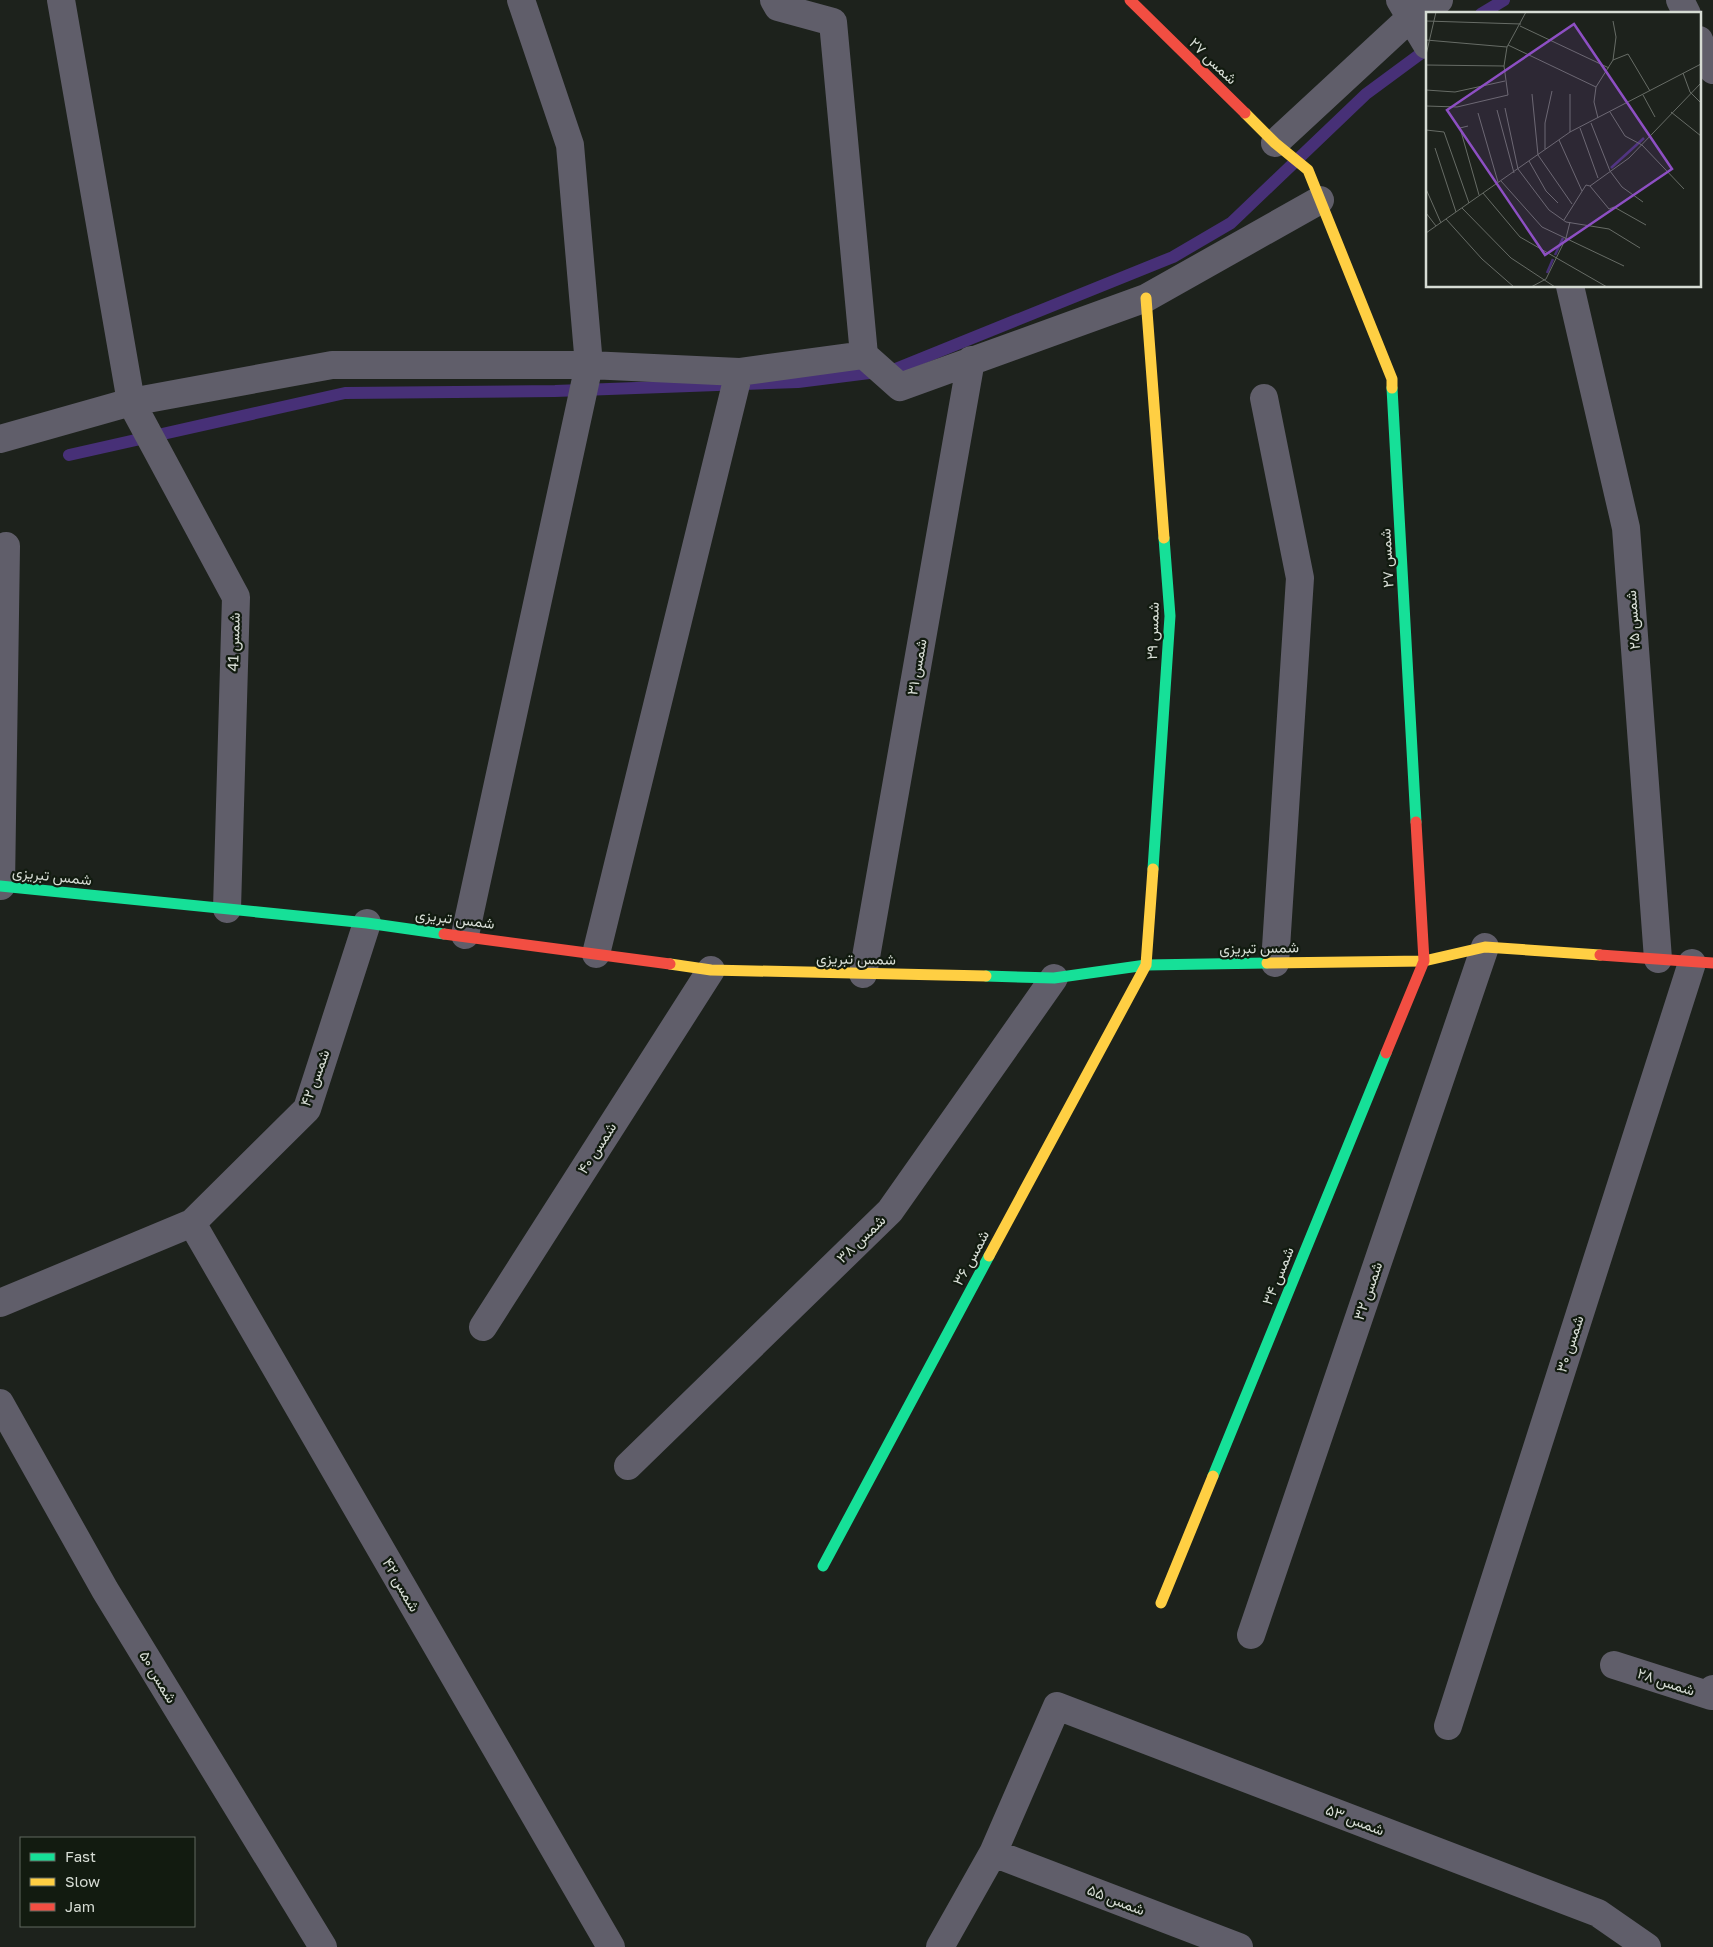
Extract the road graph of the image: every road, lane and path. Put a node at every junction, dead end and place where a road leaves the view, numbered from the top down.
1 (61, 0) edge
2 (521, 0) edge
3 (774, 0) edge
4 (1130, 0) edge
5 (1440, 0) edge
6 (1680, 0) edge
7 (1405, 9) edge
8 (1686, 12) edge
9 (1700, 42) edge
10 (1426, 43) edge
11 (1713, 70) edge
12 (1275, 143) junction
13 (1320, 200) junction
14 (1570, 288) edge
15 (1146, 298) junction
16 (864, 355) junction
17 (971, 360) junction
18 (589, 364) junction
19 (739, 372) junction
20 (1264, 398) dead end
21 (131, 402) junction
22 (0, 439) edge
23 (6, 546) dead end
24 (1, 886) edge
25 (227, 909) junction
26 (367, 923) junction
27 (465, 935) junction
28 (1485, 947) junction
29 (596, 954) junction
30 (1658, 959) junction
31 (1424, 961) junction
32 (1275, 963) junction
33 (1702, 963) edge
34 (1146, 965) junction
35 (711, 970) junction
36 (863, 974) junction
37 (1054, 978) junction
38 (192, 1224) junction
39 (0, 1302) edge
40 (483, 1327) dead end
41 (0, 1403) edge
42 (628, 1466) dead end
43 (823, 1566) dead end
44 (1161, 1603) dead end
45 (1251, 1634) dead end
46 (1614, 1665) dead end
47 (1713, 1690) edge
48 (1448, 1726) dead end
49 (992, 1853) junction
50 (323, 1947) edge
51 (611, 1947) edge
52 (940, 1947) edge
53 (1239, 1947) edge
54 (1647, 1947) edge

1 - 21 street, شمس 41
2 - 18 street
3 - 16 street
4 - 12 street, شمس ۲۷
5 - 7 street
6 - 8 street
7 - 10 street
7 - 12 street
9 - 11 street
12 - 13 street, شمس ۲۷
13 - 15 street
13 - 31 street, شمس ۲۷
14 - 30 street, شمس ۲۵
15 - 17 street
15 - 34 street, شمس ۲۹
16 - 17 street
16 - 19 street
17 - 36 street, شمس ۳۱
18 - 19 street
18 - 21 street
18 - 27 street
19 - 29 street
20 - 32 street
21 - 22 street
21 - 25 street, شمس 41
23 - 24 street
24 - 25 street, شمس تبریزی
25 - 26 street, شمس تبریزی
26 - 27 street, شمس تبریزی
26 - 38 street, شمس ۴۲
27 - 29 street, شمس تبریزی
28 - 30 street, شمس تبریزی
28 - 31 street, شمس تبریزی
28 - 45 street, شمس ۳۲
29 - 35 street, شمس تبریزی
30 - 33 street, شمس تبریزی
31 - 32 street, شمس تبریزی
31 - 44 street, شمس ۳۴
32 - 34 street, شمس تبریزی
33 - 48 street, شمس ۳۰
34 - 37 street, شمس تبریزی
34 - 43 street, شمس ۳۶
35 - 36 street, شمس تبریزی
35 - 40 street, شمس ۴۰
36 - 37 street, شمس تبریزی
37 - 42 street, شمس ۳۸
38 - 39 street, شمس ۴۲
38 - 51 street, شمس ۴۲
41 - 50 street, شمس ۵۰
46 - 47 street, شمس ۲۸
49 - 52 street
49 - 53 street, شمس ۵۵
49 - 54 street, شمس ۵۳

